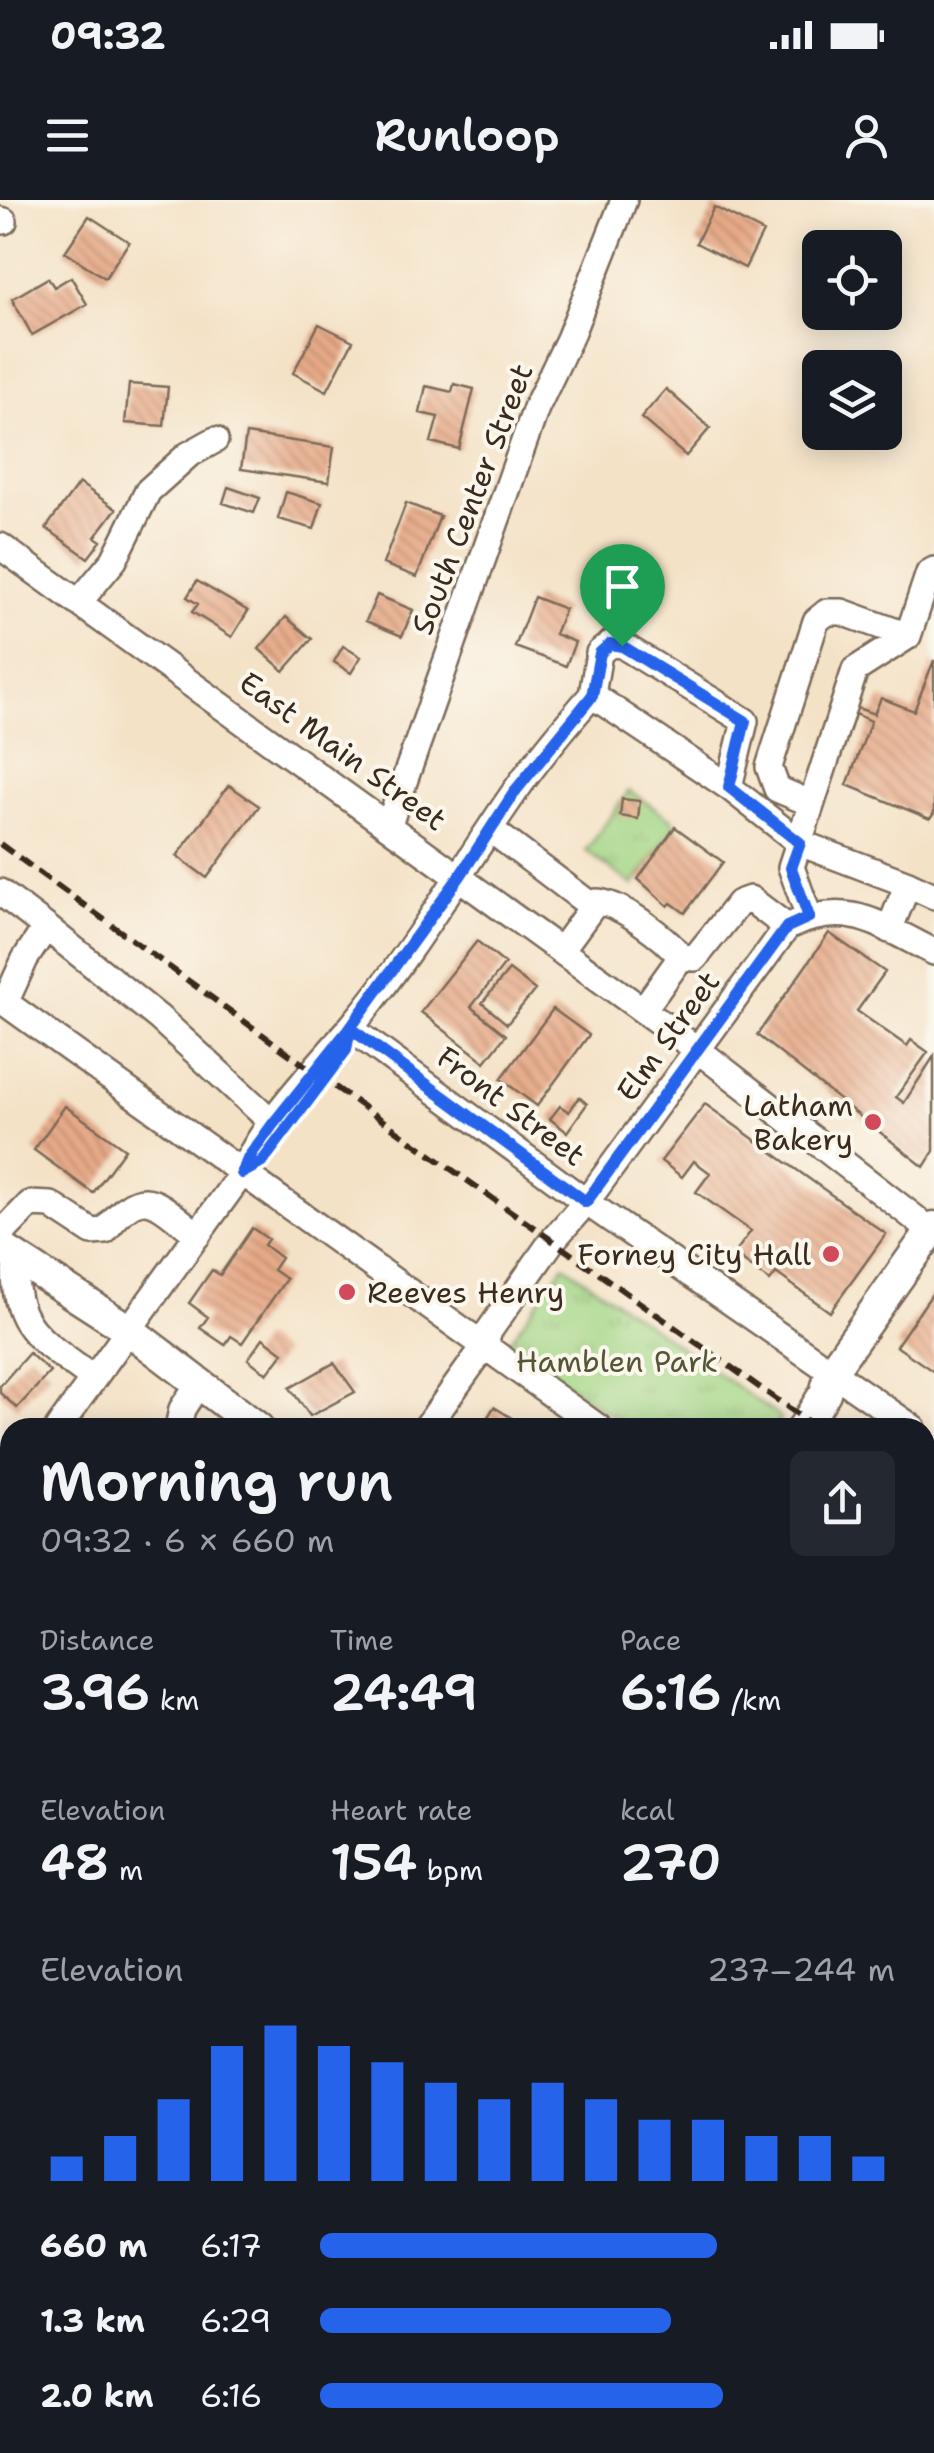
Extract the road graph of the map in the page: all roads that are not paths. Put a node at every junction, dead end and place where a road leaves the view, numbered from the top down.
1 (624, 200) edge
2 (214, 440) dead end
3 (0, 546) edge
4 (932, 567) edge
5 (79, 602) junction
6 (908, 636) junction
7 (592, 696) junction
8 (729, 787) junction
9 (810, 802) junction
10 (389, 824) junction
11 (490, 829) junction
12 (800, 843) junction
13 (460, 876) junction
14 (908, 884) junction
15 (0, 892) edge
16 (934, 896) edge
17 (593, 907) junction
18 (798, 922) junction
19 (46, 926) junction
20 (889, 930) junction
21 (560, 950) junction
22 (934, 952) edge
23 (681, 957) junction
24 (2, 1001) edge
25 (643, 1010) junction
26 (350, 1028) junction
27 (698, 1050) junction
28 (319, 1075) junction
29 (273, 1124) junction
30 (242, 1173) junction
31 (586, 1202) junction
32 (933, 1230) edge
33 (198, 1235) junction
34 (5, 1246) edge
35 (129, 1330) junction
36 (484, 1347) junction
37 (831, 1372) junction
38 (93, 1379) junction
39 (199, 1383) junction
40 (65, 1418) edge
41 (180, 1418) edge
42 (245, 1418) edge
43 (442, 1418) edge
44 (585, 1418) edge
45 (798, 1418) edge
46 (898, 1418) edge

1 - 10 street, South Center Street
2 - 5 street
3 - 5 street, East Main Street
4 - 6 street
5 - 10 street, East Main Street
6 - 9 street
6 - 9 street
7 - 8 street
7 - 8 street
7 - 11 street
8 - 12 street
9 - 12 street
10 - 13 street, East Main Street
11 - 13 street
11 - 17 street
12 - 14 street
12 - 18 street
13 - 21 street, East Main Street
13 - 26 street
14 - 16 street
14 - 20 street
15 - 19 street
17 - 21 street
17 - 23 street
18 - 20 street
18 - 23 street
18 - 27 street, Elm Street
19 - 24 street
19 - 29 street
20 - 22 street
21 - 25 street, East Main Street
23 - 25 street
24 - 30 street
25 - 27 street, East Main Street
26 - 28 street
26 - 31 street, Front Street
27 - 31 street, Elm Street
27 - 32 street, East Main Street
28 - 29 street
28 - 30 street
29 - 30 street
30 - 33 street
30 - 36 street
31 - 36 street, Elm Street
31 - 37 street, Front Street
32 - 37 main road
33 - 34 street
33 - 35 street
34 - 35 main road
34 - 38 street
35 - 38 street
35 - 39 main road
36 - 43 street, Elm Street
36 - 44 street
37 - 45 main road
37 - 46 street, Front Street
38 - 40 street
39 - 41 street
39 - 42 main road

